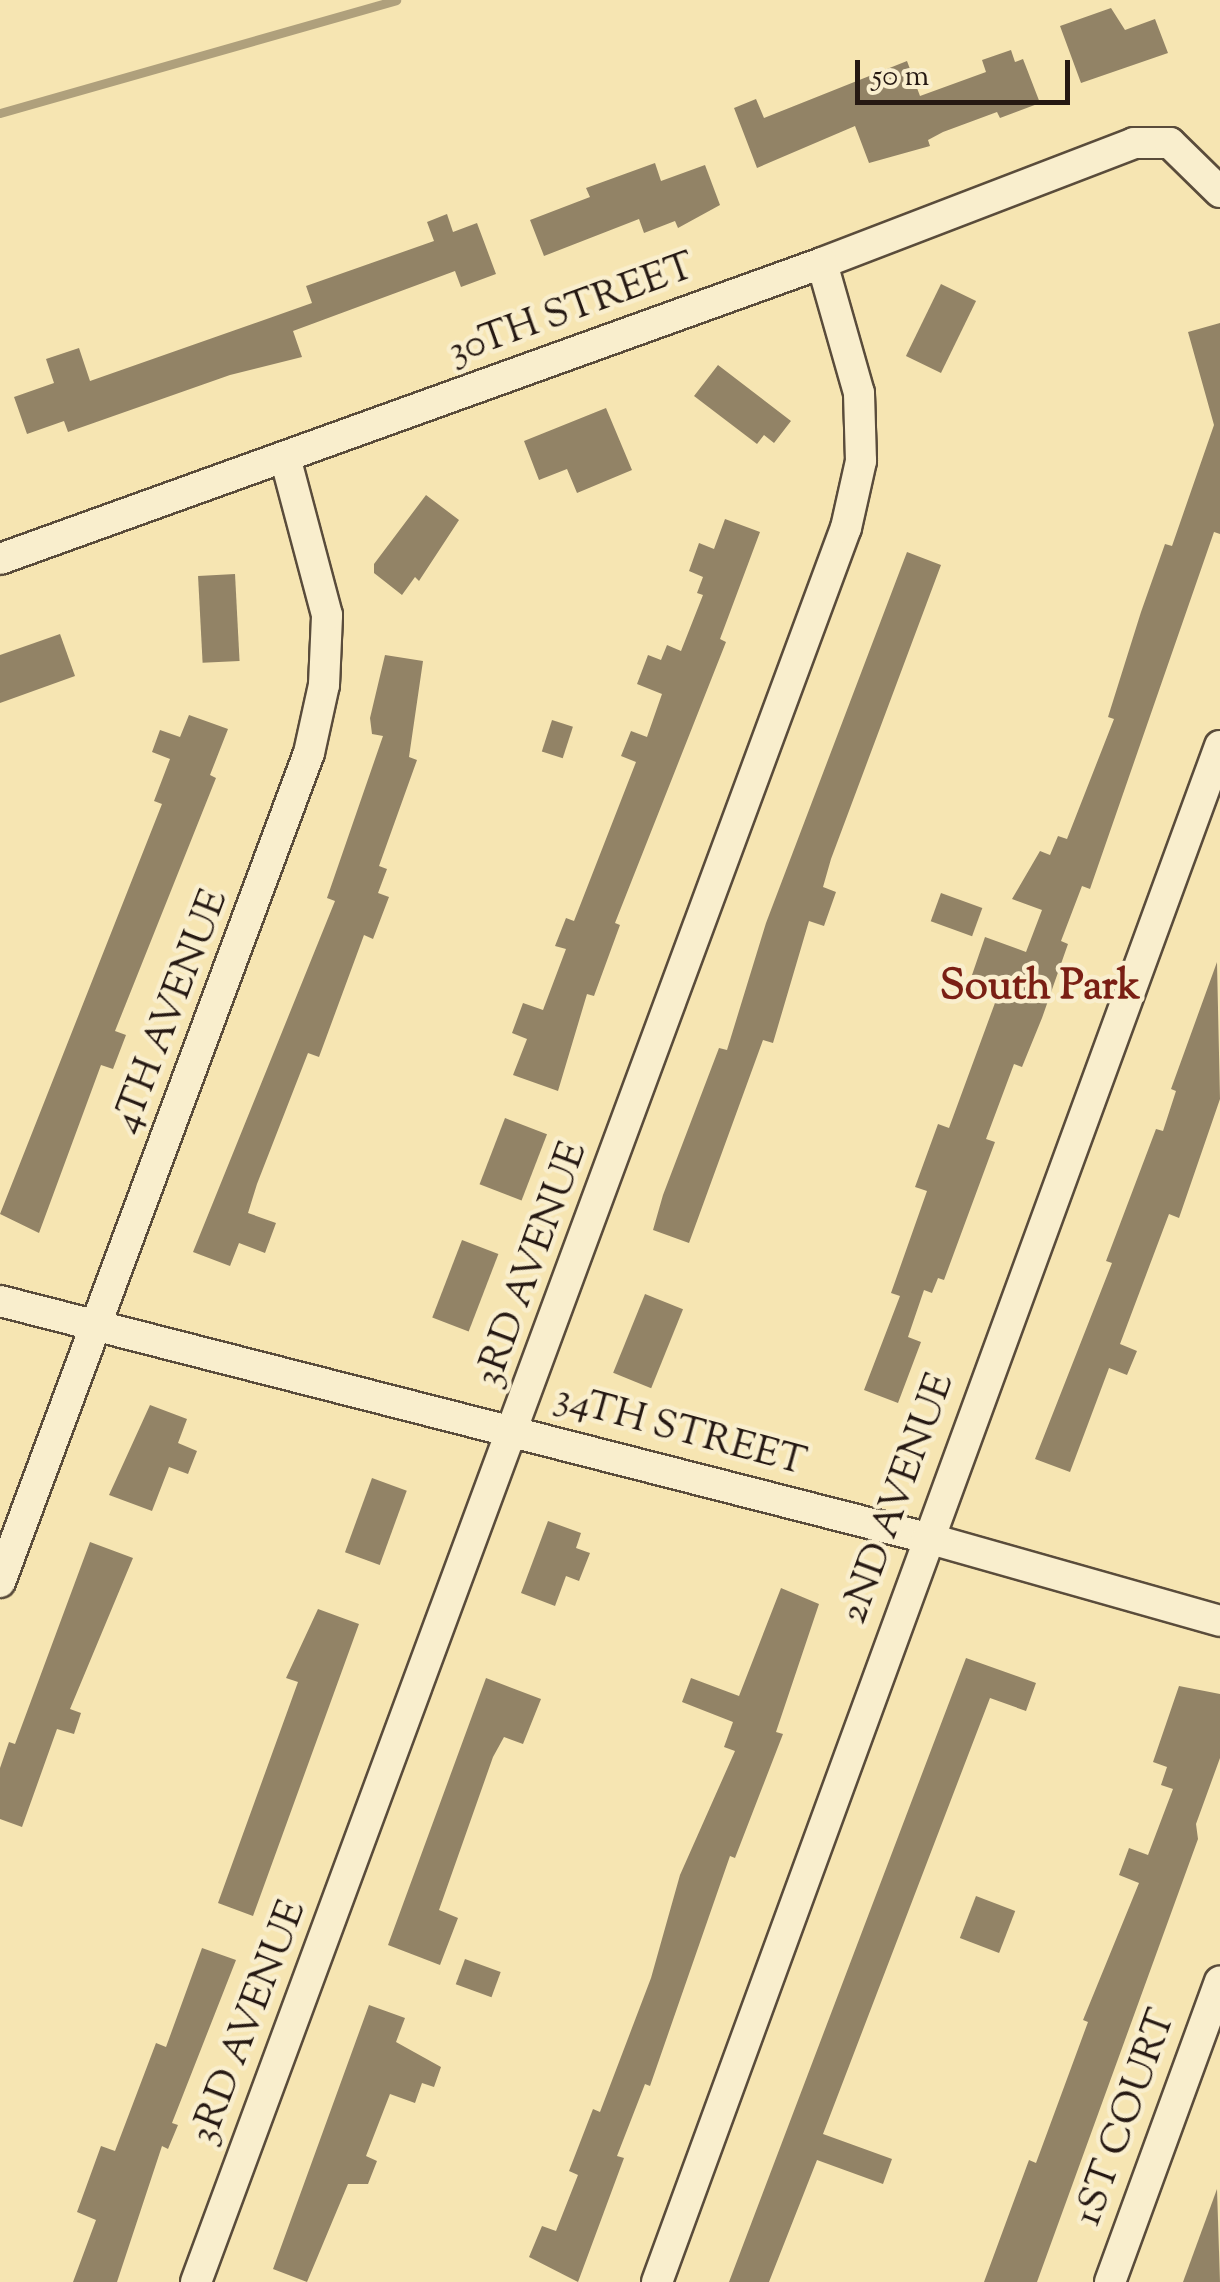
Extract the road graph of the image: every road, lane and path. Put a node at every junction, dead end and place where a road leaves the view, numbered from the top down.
1 (1220, 192) edge
2 (822, 263) junction
3 (285, 457) junction
4 (0, 558) edge
5 (1220, 746) edge
6 (0, 1300) edge
7 (96, 1324) junction
8 (515, 1430) junction
9 (927, 1538) junction
10 (0, 1582) edge
11 (1220, 1621) edge
12 (1220, 1982) edge
13 (196, 2282) edge
14 (656, 2282) edge
15 (1110, 2282) edge

1 - 2 street, 30TH STREET
2 - 3 street, 30TH STREET
2 - 8 street, 3RD AVENUE
3 - 4 street, 30TH STREET
3 - 7 street, 4TH AVENUE
5 - 9 street, 2ND AVENUE
6 - 7 street, 34TH STREET
7 - 8 street, 34TH STREET
7 - 10 street, 4TH AVENUE
8 - 9 street, 34TH STREET
8 - 13 street, 3RD AVENUE
9 - 11 street, 34TH STREET
9 - 14 street, 2ND AVENUE
12 - 15 street, 1ST COURT

